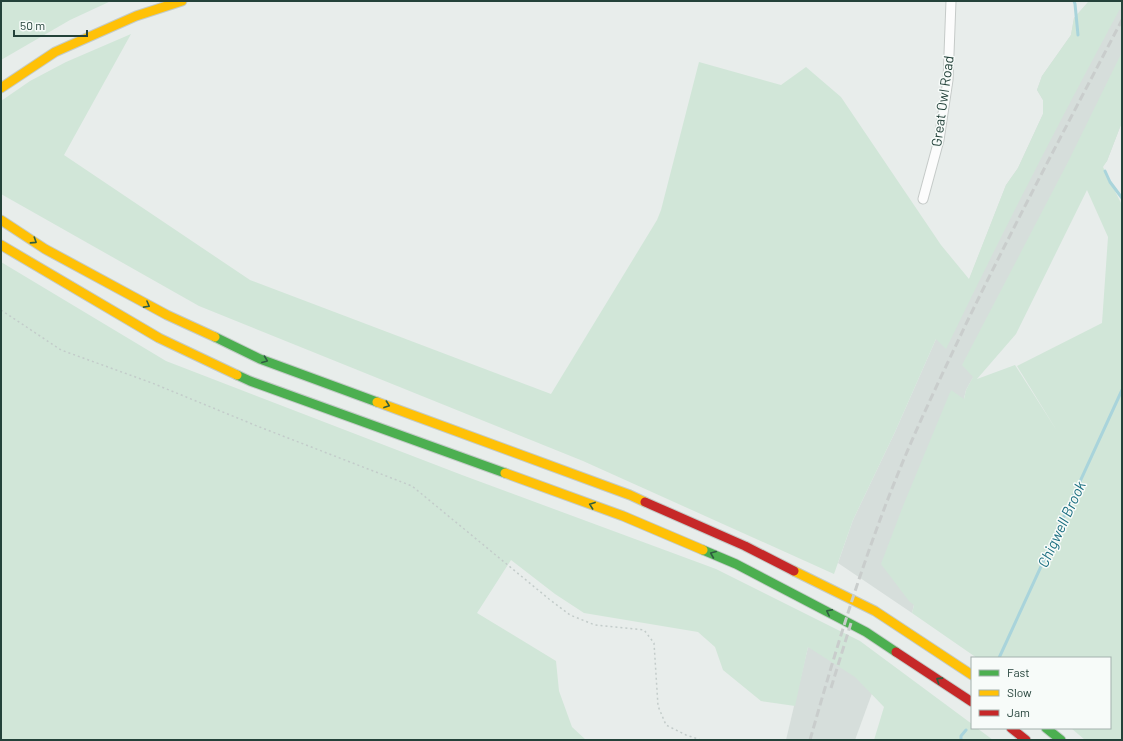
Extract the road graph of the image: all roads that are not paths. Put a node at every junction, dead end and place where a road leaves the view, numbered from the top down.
1 (182, 1) edge
2 (951, 1) edge
3 (1, 88) edge
4 (923, 198) dead end
5 (1, 220) edge
6 (1, 245) edge
7 (971, 674) edge
8 (971, 701) edge
9 (1012, 729) edge
10 (1047, 729) edge
11 (1026, 740) edge
12 (1061, 740) edge

1 - 3 main road
2 - 4 street, Great Owl Road
5 -> 7 main road
8 -> 6 main road
9 - 11 main road
10 - 12 main road

